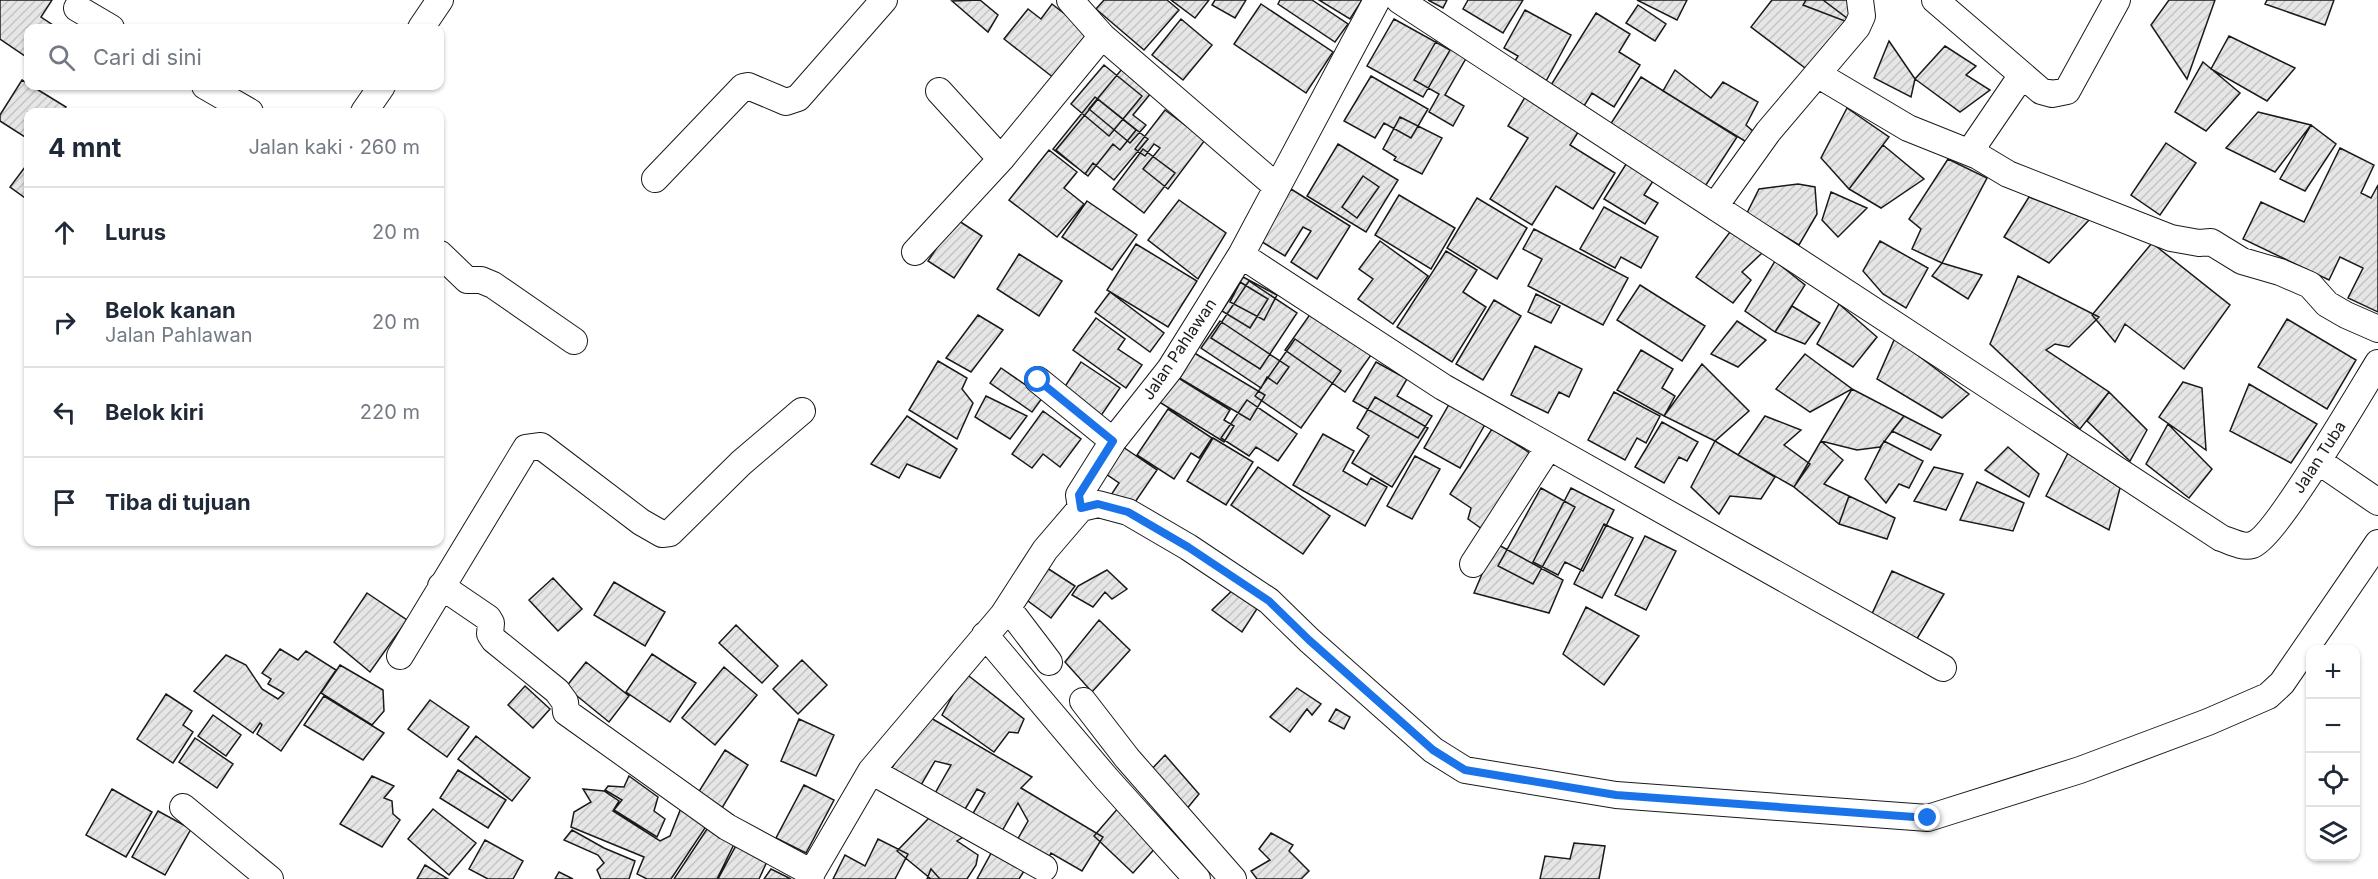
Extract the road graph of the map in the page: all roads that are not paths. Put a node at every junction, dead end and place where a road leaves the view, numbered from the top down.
1 (440, 0) edge
2 (884, 0) edge
3 (1070, 0) edge
4 (1377, 0) edge
5 (1399, 0) edge
6 (1860, 0) edge
7 (1935, 0) edge
8 (2117, 0) edge
9 (77, 8) dead end
10 (104, 24) edge
11 (424, 24) edge
12 (1102, 36) junction
13 (1817, 74) junction
14 (2022, 75) junction
15 (212, 90) edge
16 (379, 90) edge
17 (939, 91) dead end
18 (243, 108) edge
19 (367, 108) edge
20 (1978, 156) junction
21 (1001, 159) junction
22 (655, 180) dead end
23 (1277, 187) junction
24 (1715, 206) junction
25 (915, 252) dead end
26 (1241, 255) junction
27 (444, 258) edge
28 (2378, 329) edge
29 (574, 341) dead end
30 (2378, 363) edge
31 (1038, 380) dead end
32 (802, 411) dead end
33 (1113, 441) junction
34 (1548, 448) junction
35 (2326, 466) junction
36 (2378, 502) edge
37 (1074, 517) junction
38 (2378, 543) edge
39 (1473, 564) dead end
40 (441, 586) junction
41 (997, 622) junction
42 (400, 656) dead end
43 (1049, 662) dead end
44 (1943, 668) dead end
45 (1083, 701) dead end
46 (1117, 768) junction
47 (871, 771) junction
48 (183, 807) dead end
49 (1176, 834) junction
50 (1044, 868) dead end
51 (810, 876) edge
52 (270, 879) edge
53 (1197, 879) edge
54 (1233, 879) edge

1 - 11 street
2 - 22 street
3 - 12 street
4 - 23 street, Jalan Pahlawan
5 - 24 street
6 - 13 street
7 - 14 street
8 - 14 street
9 - 10 street
12 - 21 street
12 - 23 street
13 - 20 street
13 - 24 street
14 - 20 street
15 - 18 street
16 - 19 street
17 - 21 street
20 - 28 street
21 - 25 street
23 - 26 street, Jalan Pahlawan
24 - 35 street, Jalan Tuba
26 - 33 street, Jalan Pahlawan
26 - 34 street
27 - 29 street
30 - 35 street, Jalan Tuba
31 - 33 street
32 - 40 street
33 - 37 street, Jalan Pahlawan
34 - 39 street
34 - 44 street
35 - 36 street
37 - 38 street
37 - 41 street
40 - 42 street
40 - 51 street
41 - 43 street
41 - 46 street
41 - 47 street
45 - 46 street
46 - 49 street
47 - 50 street
47 - 51 street
48 - 52 street
49 - 53 street
49 - 54 street

